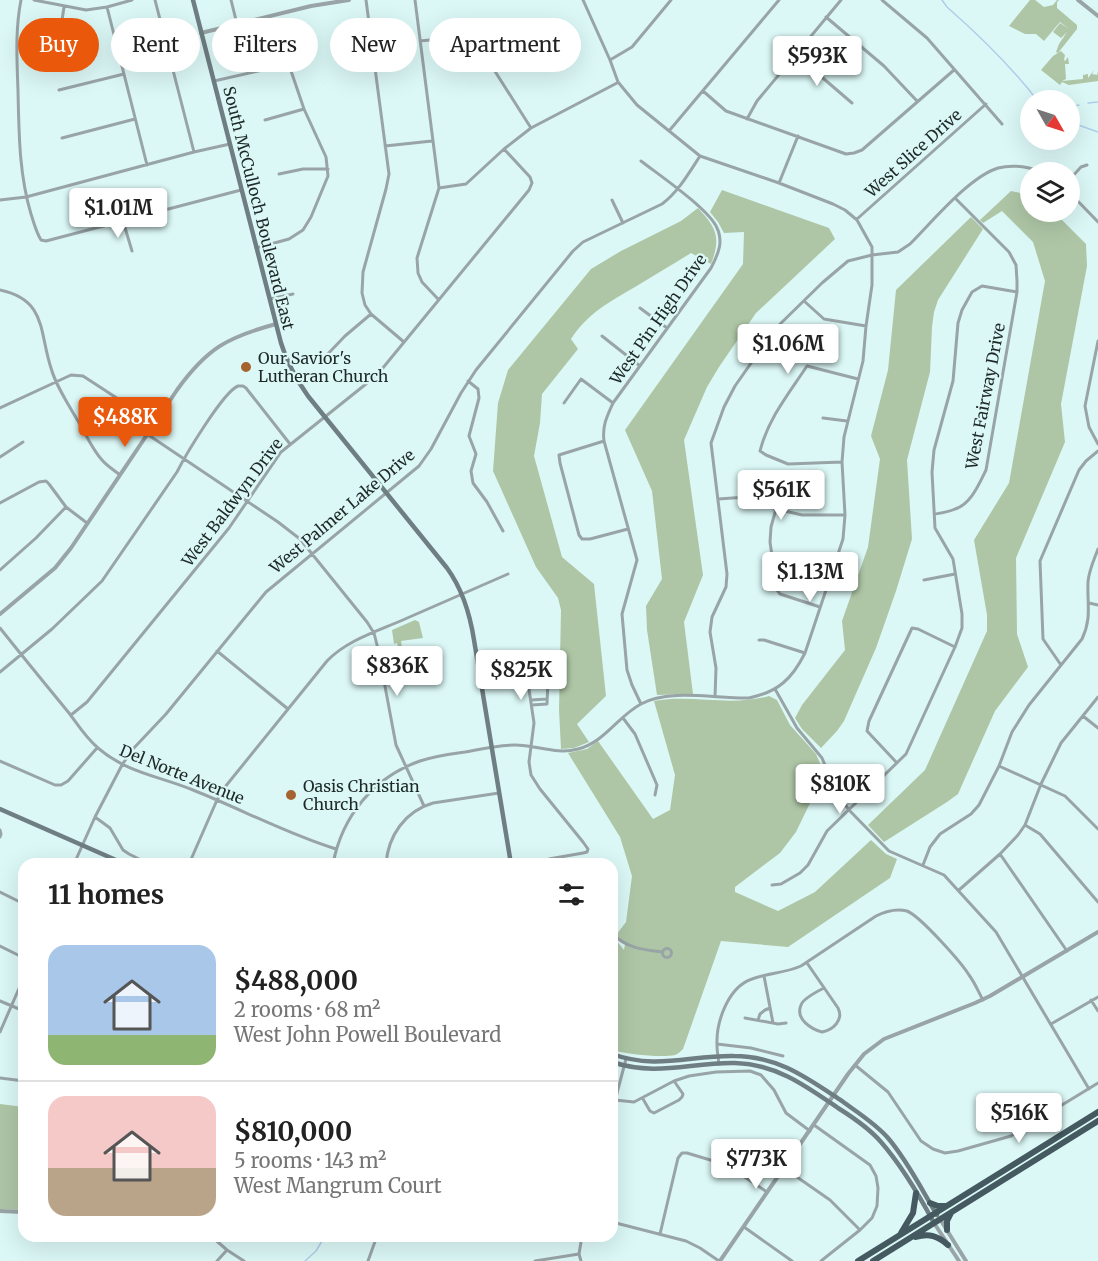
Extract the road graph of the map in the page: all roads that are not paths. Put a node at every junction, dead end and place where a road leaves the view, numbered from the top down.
1 (21, 0) edge
2 (34, 0) edge
3 (132, 0) edge
4 (155, 0) edge
5 (193, 0) edge
6 (231, 0) edge
7 (349, 0) edge
8 (366, 0) edge
9 (415, 0) edge
10 (583, 0) edge
11 (670, 0) edge
12 (779, 0) edge
13 (841, 0) edge
14 (882, 0) edge
15 (1078, 0) edge
16 (64, 7) junction
17 (106, 7) junction
18 (1098, 16) edge
19 (826, 17) junction
20 (62, 18) edge
21 (236, 18) edge
22 (261, 18) edge
23 (212, 30) edge
24 (201, 33) junction
25 (420, 41) junction
26 (796, 55) junction
27 (610, 60) junction
28 (954, 70) junction
29 (124, 74) junction
30 (214, 81) junction
31 (618, 82) junction
32 (59, 90) dead end
33 (703, 91) junction
34 (917, 101) junction
35 (852, 103) dead end
36 (986, 104) junction
37 (304, 109) junction
38 (135, 119) junction
39 (747, 119) junction
40 (265, 120) dead end
41 (1002, 123) dead end
42 (531, 128) junction
43 (669, 131) junction
44 (798, 136) junction
45 (62, 138) dead end
46 (432, 141) junction
47 (230, 144) junction
48 (385, 146) junction
49 (504, 149) junction
50 (194, 152) junction
51 (700, 156) junction
52 (641, 161) dead end
53 (147, 165) junction
54 (1087, 165) dead end
55 (1020, 166) edge
56 (1080, 168) edge
57 (328, 169) junction
58 (279, 174) dead end
59 (779, 183) junction
60 (439, 188) junction
61 (678, 189) junction
62 (241, 190) junction
63 (26, 197) junction
64 (955, 198) junction
65 (0, 200) edge
66 (612, 200) dead end
67 (1080, 203) edge
68 (1097, 219) edge
69 (857, 220) junction
70 (123, 221) junction
71 (623, 223) junction
72 (256, 248) junction
73 (132, 251) dead end
74 (872, 255) junction
75 (0, 290) edge
76 (1017, 292) junction
77 (293, 294) dead end
78 (270, 299) junction
79 (438, 299) junction
80 (804, 301) junction
81 (640, 308) dead end
82 (371, 314) junction
83 (276, 324) junction
84 (866, 326) junction
85 (667, 328) junction
86 (602, 336) dead end
87 (1098, 341) edge
88 (404, 342) junction
89 (323, 359) dead end
90 (640, 366) junction
91 (858, 379) junction
92 (468, 381) junction
93 (56, 382) junction
94 (564, 403) dead end
95 (613, 403) junction
96 (126, 404) dead end
97 (0, 408) edge
98 (325, 417) junction
99 (823, 418) dead end
100 (847, 421) junction
101 (147, 434) junction
102 (604, 441) junction
103 (23, 442) dead end
104 (290, 444) junction
105 (1098, 444) edge
106 (1098, 451) edge
107 (0, 456) edge
108 (183, 459) junction
109 (842, 462) junction
110 (120, 475) junction
111 (387, 493) junction
112 (718, 499) junction
113 (248, 502) junction
114 (0, 503) edge
115 (66, 507) junction
116 (776, 509) junction
117 (845, 515) junction
118 (934, 515) junction
119 (87, 523) junction
120 (628, 529) junction
121 (503, 531) dead end
122 (1098, 549) edge
123 (312, 553) junction
124 (819, 560) dead end
125 (834, 566) junction
126 (0, 570) edge
127 (508, 574) dead end
128 (955, 574) junction
129 (924, 580) dead end
130 (462, 594) junction
131 (1089, 603) junction
132 (1098, 605) edge
133 (820, 607) junction
134 (0, 614) edge
135 (0, 628) edge
136 (374, 633) junction
137 (759, 640) dead end
138 (955, 647) junction
139 (217, 651) junction
140 (805, 653) junction
141 (21, 654) junction
142 (524, 656) dead end
143 (1061, 665) junction
144 (0, 672) edge
145 (528, 680) junction
146 (775, 689) junction
147 (715, 697) junction
148 (1098, 697) edge
149 (547, 699) junction
150 (532, 703) junction
151 (641, 704) junction
152 (288, 709) junction
153 (71, 715) junction
154 (1083, 716) junction
155 (623, 717) junction
156 (1098, 728) edge
157 (492, 747) junction
158 (532, 747) junction
159 (97, 748) junction
160 (0, 760) edge
161 (897, 763) junction
162 (122, 765) junction
163 (999, 766) junction
164 (405, 767) junction
165 (1041, 784) junction
166 (499, 793) junction
167 (655, 795) dead end
168 (217, 800) junction
169 (424, 806) junction
170 (0, 809) edge
171 (849, 810) junction
172 (94, 817) junction
173 (1025, 825) junction
174 (1098, 829) edge
175 (0, 830) edge
176 (0, 837) edge
177 (82, 845) junction
178 (336, 849) junction
179 (1000, 854) junction
180 (77, 858) edge
181 (111, 858) edge
182 (137, 858) edge
183 (192, 858) edge
184 (334, 858) edge
185 (387, 858) edge
186 (510, 858) edge
187 (555, 858) edge
188 (923, 865) junction
189 (772, 885) dead end
190 (959, 890) junction
191 (0, 892) edge
192 (18, 901) edge
193 (1098, 902) edge
194 (1098, 933) edge
195 (618, 940) edge
196 (0, 946) edge
197 (1067, 951) junction
198 (663, 952) dead end
199 (18, 955) edge
200 (807, 963) junction
201 (764, 976) junction
202 (1023, 977) junction
203 (824, 987) junction
204 (18, 990) edge
205 (1098, 996) edge
206 (983, 1000) junction
207 (1091, 1000) junction
208 (0, 1001) edge
209 (11, 1006) junction
210 (770, 1008) junction
211 (18, 1009) edge
212 (1098, 1011) edge
213 (745, 1018) dead end
214 (758, 1020) junction
215 (773, 1023) junction
216 (786, 1023) dead end
217 (1051, 1024) junction
218 (0, 1032) edge
219 (717, 1044) junction
220 (618, 1056) edge
221 (783, 1056) dead end
222 (718, 1057) junction
223 (626, 1059) junction
224 (618, 1064) edge
225 (719, 1064) junction
226 (855, 1065) junction
227 (624, 1066) junction
228 (0, 1078) edge
229 (18, 1080) edge
230 (674, 1080) junction
231 (1098, 1083) edge
232 (618, 1089) edge
233 (1089, 1089) junction
234 (833, 1096) junction
235 (642, 1098) junction
236 (618, 1100) edge
237 (830, 1102) junction
238 (1098, 1112) edge
239 (1098, 1121) edge
240 (814, 1125) junction
241 (810, 1131) junction
242 (784, 1168) junction
243 (767, 1192) junction
244 (916, 1193) junction
245 (930, 1203) junction
246 (947, 1206) junction
247 (0, 1211) edge
248 (18, 1212) edge
249 (951, 1213) junction
250 (933, 1214) junction
251 (937, 1221) junction
252 (618, 1224) edge
253 (744, 1227) junction
254 (860, 1230) junction
255 (946, 1230) junction
256 (660, 1234) junction
257 (899, 1236) junction
258 (907, 1240) junction
259 (217, 1242) edge
260 (374, 1242) edge
261 (581, 1242) edge
262 (948, 1245) junction
263 (226, 1250) junction
264 (579, 1254) junction
265 (217, 1261) edge
266 (244, 1261) edge
267 (368, 1261) edge
268 (535, 1261) edge
269 (581, 1261) edge
270 (720, 1261) edge
271 (792, 1261) edge
272 (821, 1261) edge
273 (858, 1261) edge
274 (873, 1261) edge
275 (959, 1261) edge
276 (966, 1261) edge

1 - 63 street
2 - 16 street
3 - 17 street
4 - 50 street
5 - 24 main road, South McCulloch Boulevard East
6 - 21 street
7 - 22 street
8 - 48 street
9 - 25 street
10 - 27 street
11 - 27 street
12 - 33 street
13 - 19 street
14 - 28 street
15 - 18 street
16 - 17 street
16 - 20 street
17 - 29 street
19 - 26 street
19 - 34 street
23 - 24 street
24 - 30 main road, South McCulloch Boulevard East
25 - 42 street
25 - 46 street
26 - 35 street
26 - 39 street
27 - 31 street
28 - 34 street
28 - 36 street
29 - 32 street
29 - 38 street
30 - 37 street
30 - 47 main road, South McCulloch Boulevard East
31 - 42 street
31 - 43 street
33 - 39 street
33 - 43 street
34 - 44 street
36 - 41 street
36 - 69 street, West Slice Drive
37 - 40 street
37 - 57 street
38 - 45 street
38 - 53 street
39 - 44 street
42 - 49 street
43 - 51 street
44 - 59 street
46 - 48 street
46 - 60 street
47 - 50 street
47 - 62 main road, South McCulloch Boulevard East
48 - 82 street
49 - 60 street
49 - 79 street, West Baldwyn Drive
50 - 53 street
51 - 59 street
51 - 61 street, West Palmer Lake Drive
52 - 61 street, West Pin High Drive
53 - 63 street
54 - 56 street
55 - 64 street
57 - 58 street
57 - 72 street
59 - 69 street
60 - 79 street
61 - 71 street, West Palmer Lake Drive
61 - 85 street, West Pin High Drive
62 - 70 street
62 - 72 main road, South McCulloch Boulevard East
63 - 65 street
63 - 70 street
64 - 74 street
64 - 76 street, West Fairway Drive
66 - 71 street
67 - 68 street
69 - 74 street
70 - 73 street
71 - 92 street, West Palmer Lake Drive
72 - 78 main road, South McCulloch Boulevard East
74 - 80 street
74 - 84 street
75 - 93 street
76 - 118 street, West Fairway Drive
76 - 118 street
77 - 78 street
78 - 83 main road, South McCulloch Boulevard East
79 - 88 street, West Baldwyn Drive
80 - 84 street
80 - 112 street
81 - 85 street
82 - 88 street
82 - 89 street
83 - 98 main road, South McCulloch Boulevard East
83 - 101 street
84 - 91 street
85 - 90 street, West Pin High Drive
86 - 90 street
87 - 105 street
88 - 98 street, West Baldwyn Drive
90 - 95 street, West Pin High Drive
91 - 100 street
91 - 109 street
92 - 111 street, West Palmer Lake Drive
92 - 121 street
93 - 96 street
93 - 97 street
93 - 110 street
94 - 95 street
95 - 102 street, West Pin High Drive
98 - 104 street, West Baldwyn Drive
98 - 111 main road, South McCulloch Boulevard East
99 - 100 street
100 - 109 street
101 - 108 street
101 - 110 street
102 - 120 street
102 - 120 street
103 - 107 street
104 - 108 street
104 - 113 street, West Baldwyn Drive
106 - 143 street
108 - 113 street
108 - 141 street
109 - 117 street
110 - 119 street
111 - 123 street, West Palmer Lake Drive
111 - 130 main road, South McCulloch Boulevard East
112 - 116 street
112 - 147 street
113 - 123 street
113 - 153 street, West Baldwyn Drive
114 - 115 street
115 - 119 street
115 - 126 street
116 - 117 street
116 - 133 street
117 - 125 street
118 - 128 street
119 - 134 street
120 - 151 street
122 - 131 street
123 - 136 street
123 - 139 street, West Palmer Lake Drive
124 - 125 street
125 - 133 street
127 - 130 street
128 - 129 street
128 - 138 street
130 - 136 street
130 - 157 main road, South McCulloch Boulevard East
131 - 132 street
131 - 143 street
133 - 140 street
135 - 141 street, Del Norte Avenue
136 - 152 street
136 - 164 street
137 - 140 street
138 - 161 street
138 - 161 street
139 - 152 street
139 - 162 street, West Palmer Lake Drive
140 - 146 street
141 - 144 street
141 - 153 street, Del Norte Avenue
142 - 145 street
143 - 163 street
145 - 149 street
145 - 150 street
146 - 147 street
146 - 171 street
147 - 151 street
148 - 154 street
149 - 150 street
149 - 150 street
150 - 158 street
151 - 155 street
152 - 168 street
153 - 159 street, Del Norte Avenue
154 - 156 street
154 - 165 street
155 - 158 street
155 - 167 street
157 - 158 street
157 - 164 street
157 - 166 main road, South McCulloch Boulevard East
158 - 187 street
159 - 160 street
159 - 162 street, Del Norte Avenue
161 - 171 street
162 - 168 street, Del Norte Avenue
162 - 172 street, West Palmer Lake Drive
163 - 165 street
163 - 188 street
164 - 169 street
164 - 178 street
165 - 173 street
165 - 174 street
166 - 169 street
166 - 186 main road, South McCulloch Boulevard East
168 - 178 street, Del Norte Avenue
168 - 183 street
169 - 185 street
170 - 177 main road
171 - 188 street
171 - 189 street
172 - 177 street, West Palmer Lake Drive
172 - 182 street
173 - 179 street
173 - 193 street
175 - 176 street
177 - 180 street, West Palmer Lake Drive
177 - 181 main road
178 - 184 street
179 - 190 street
179 - 197 street
188 - 190 street
190 - 202 street
191 - 192 street
194 - 197 street
195 - 198 street
196 - 199 street
197 - 202 street
200 - 201 street
200 - 203 street
200 - 206 street
201 - 210 street
201 - 219 street
202 - 206 street
202 - 217 street
203 - 203 street
204 - 209 street
205 - 207 street
206 - 226 street
207 - 212 street
207 - 217 street
208 - 209 street
209 - 211 street
209 - 218 street
210 - 214 street
210 - 215 street
213 - 214 street
214 - 215 street
215 - 216 street
217 - 233 street
219 - 221 street
219 - 222 street
220 - 223 main road
222 - 223 main road
222 - 225 street
222 - 234 main road
223 - 227 street
224 - 227 main road
225 - 227 main road
225 - 237 main road
226 - 233 street
226 - 234 street
227 - 232 street
228 - 229 street
230 - 235 street
230 - 235 street
230 - 241 street
231 - 233 street
234 - 237 street
234 - 245 main road
235 - 236 street
237 - 240 street
237 - 244 main road
238 - 246 highway
239 - 249 highway
240 - 241 street
240 - 254 street
241 - 242 street
242 - 243 street
242 - 254 street
243 - 253 street
243 - 256 street
244 - 250 main road
244 - 257 highway
245 - 246 highway
245 - 250 main road
246 - 250 highway
247 - 248 street
249 - 251 highway
249 - 255 highway
250 - 251 main road
250 - 257 highway
251 - 255 street
251 - 258 highway
251 - 262 street
252 - 256 street
253 - 270 street
253 - 271 street
254 - 272 street
255 - 276 street
256 - 270 street
257 - 273 highway
258 - 262 highway
258 - 274 highway
259 - 263 street
260 - 267 street
261 - 264 street
262 - 275 street
263 - 265 street
263 - 266 street
264 - 268 street
264 - 269 street

